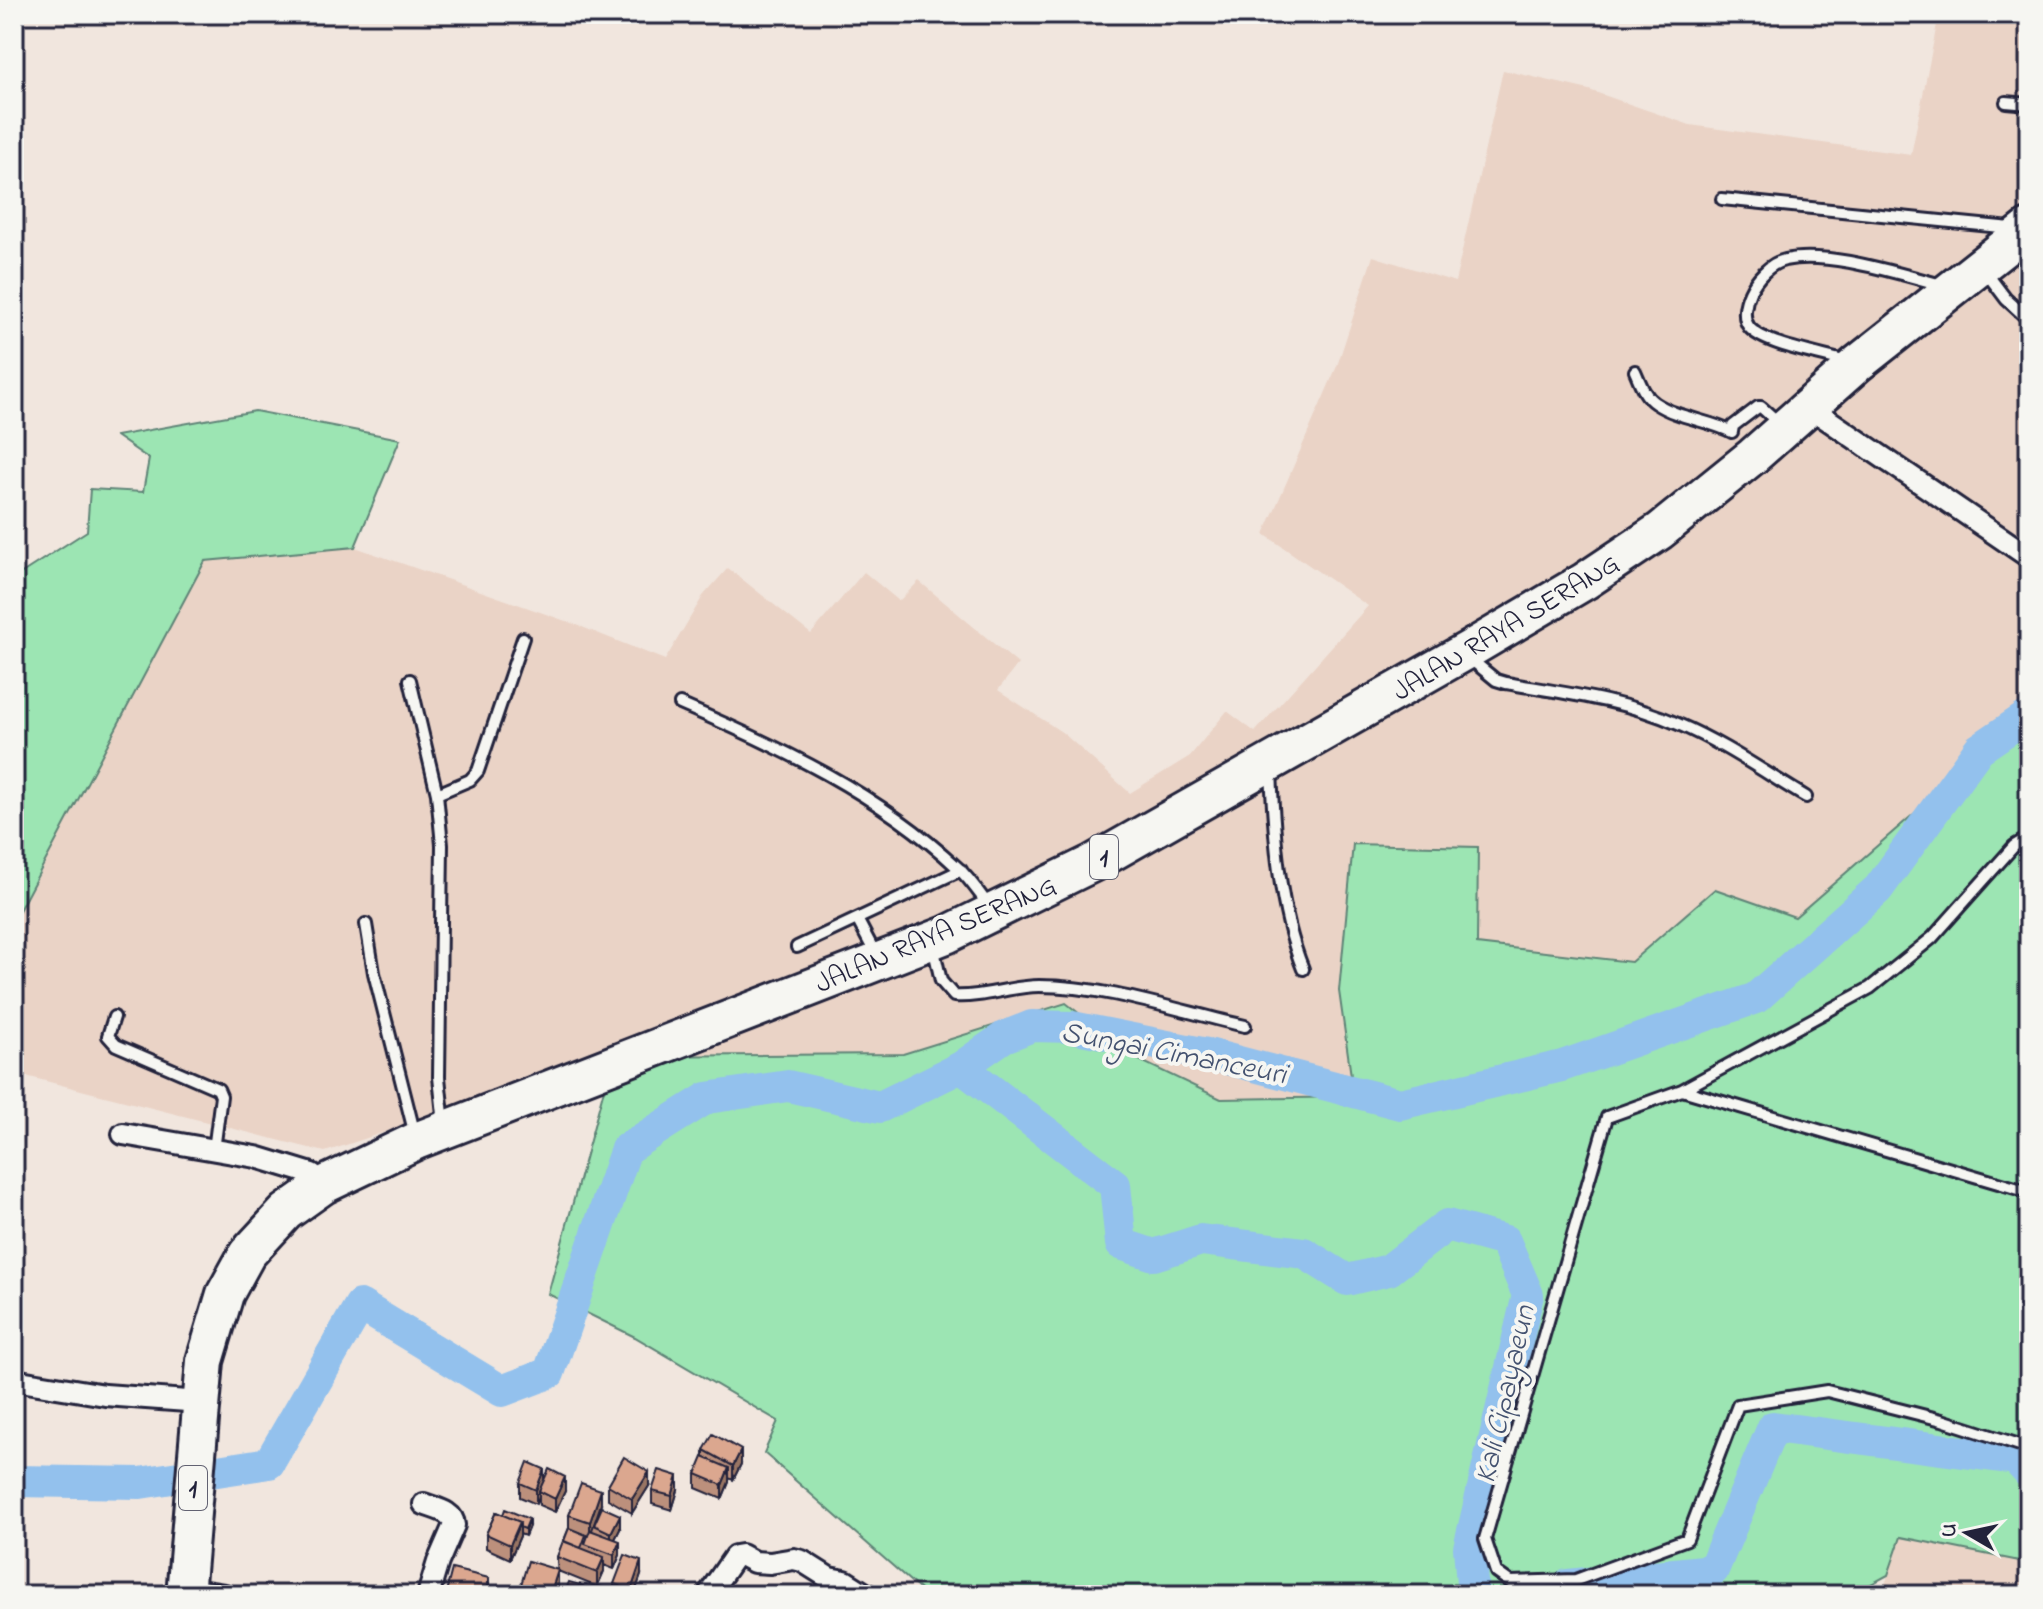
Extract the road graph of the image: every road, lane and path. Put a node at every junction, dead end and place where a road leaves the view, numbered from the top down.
1 (2006, 102) dead end
2 (2029, 104) edge
3 (1722, 199) dead end
4 (2027, 229) edge
5 (1981, 266) junction
6 (1952, 288) junction
7 (2029, 320) edge
8 (1857, 364) junction
9 (1635, 371) dead end
10 (1797, 418) junction
11 (1742, 444) junction
12 (2029, 557) edge
13 (523, 638) dead end
14 (1463, 653) junction
15 (410, 680) dead end
16 (680, 704) dead end
17 (1271, 761) junction
18 (437, 794) junction
19 (1806, 797) dead end
20 (2029, 837) edge
21 (961, 870) junction
22 (995, 913) junction
23 (857, 919) junction
24 (366, 924) dead end
25 (932, 940) junction
26 (797, 947) dead end
27 (879, 960) junction
28 (1303, 969) dead end
29 (114, 1017) dead end
30 (1245, 1026) dead end
31 (1682, 1090) junction
32 (123, 1134) dead end
33 (430, 1135) junction
34 (214, 1150) junction
35 (324, 1185) junction
36 (2029, 1192) edge
37 (14, 1380) edge
38 (200, 1410) junction
39 (2029, 1448) edge
40 (424, 1504) dead end
41 (186, 1581) edge
42 (225, 1595) edge
43 (428, 1595) edge
44 (708, 1595) edge
45 (867, 1595) edge

1 - 2 lane
3 - 4 lane
4 - 5 highway, JALAN RAYA SERANG / 1
5 - 6 highway, JALAN RAYA SERANG / 1
5 - 7 lane
6 - 8 highway, JALAN RAYA SERANG / 1
6 - 8 lane
8 - 10 highway, JALAN RAYA SERANG / 1
9 - 11 lane
10 - 11 highway, JALAN RAYA SERANG / 1
10 - 12 street
11 - 14 highway, JALAN RAYA SERANG / 1
13 - 18 lane
14 - 17 highway, JALAN RAYA SERANG / 1
14 - 19 lane
15 - 18 lane
16 - 21 lane
17 - 22 highway, JALAN RAYA SERANG / 1
17 - 28 lane
18 - 33 lane
20 - 31 lane
21 - 22 lane
21 - 23 lane
22 - 25 highway, JALAN RAYA SERANG / 1
23 - 26 lane
23 - 27 lane
24 - 33 lane
25 - 27 highway, JALAN RAYA SERANG / 1
25 - 30 lane
27 - 33 highway, JALAN RAYA SERANG / 1
29 - 34 lane
31 - 36 lane
31 - 39 lane
32 - 34 street
33 - 35 highway, JALAN RAYA SERANG / 1
34 - 35 street
35 - 38 highway, JALAN RAYA SERANG / 1
37 - 38 street
38 - 41 highway, JALAN RAYA SERANG / 1
40 - 43 street
41 - 42 street
44 - 45 street

